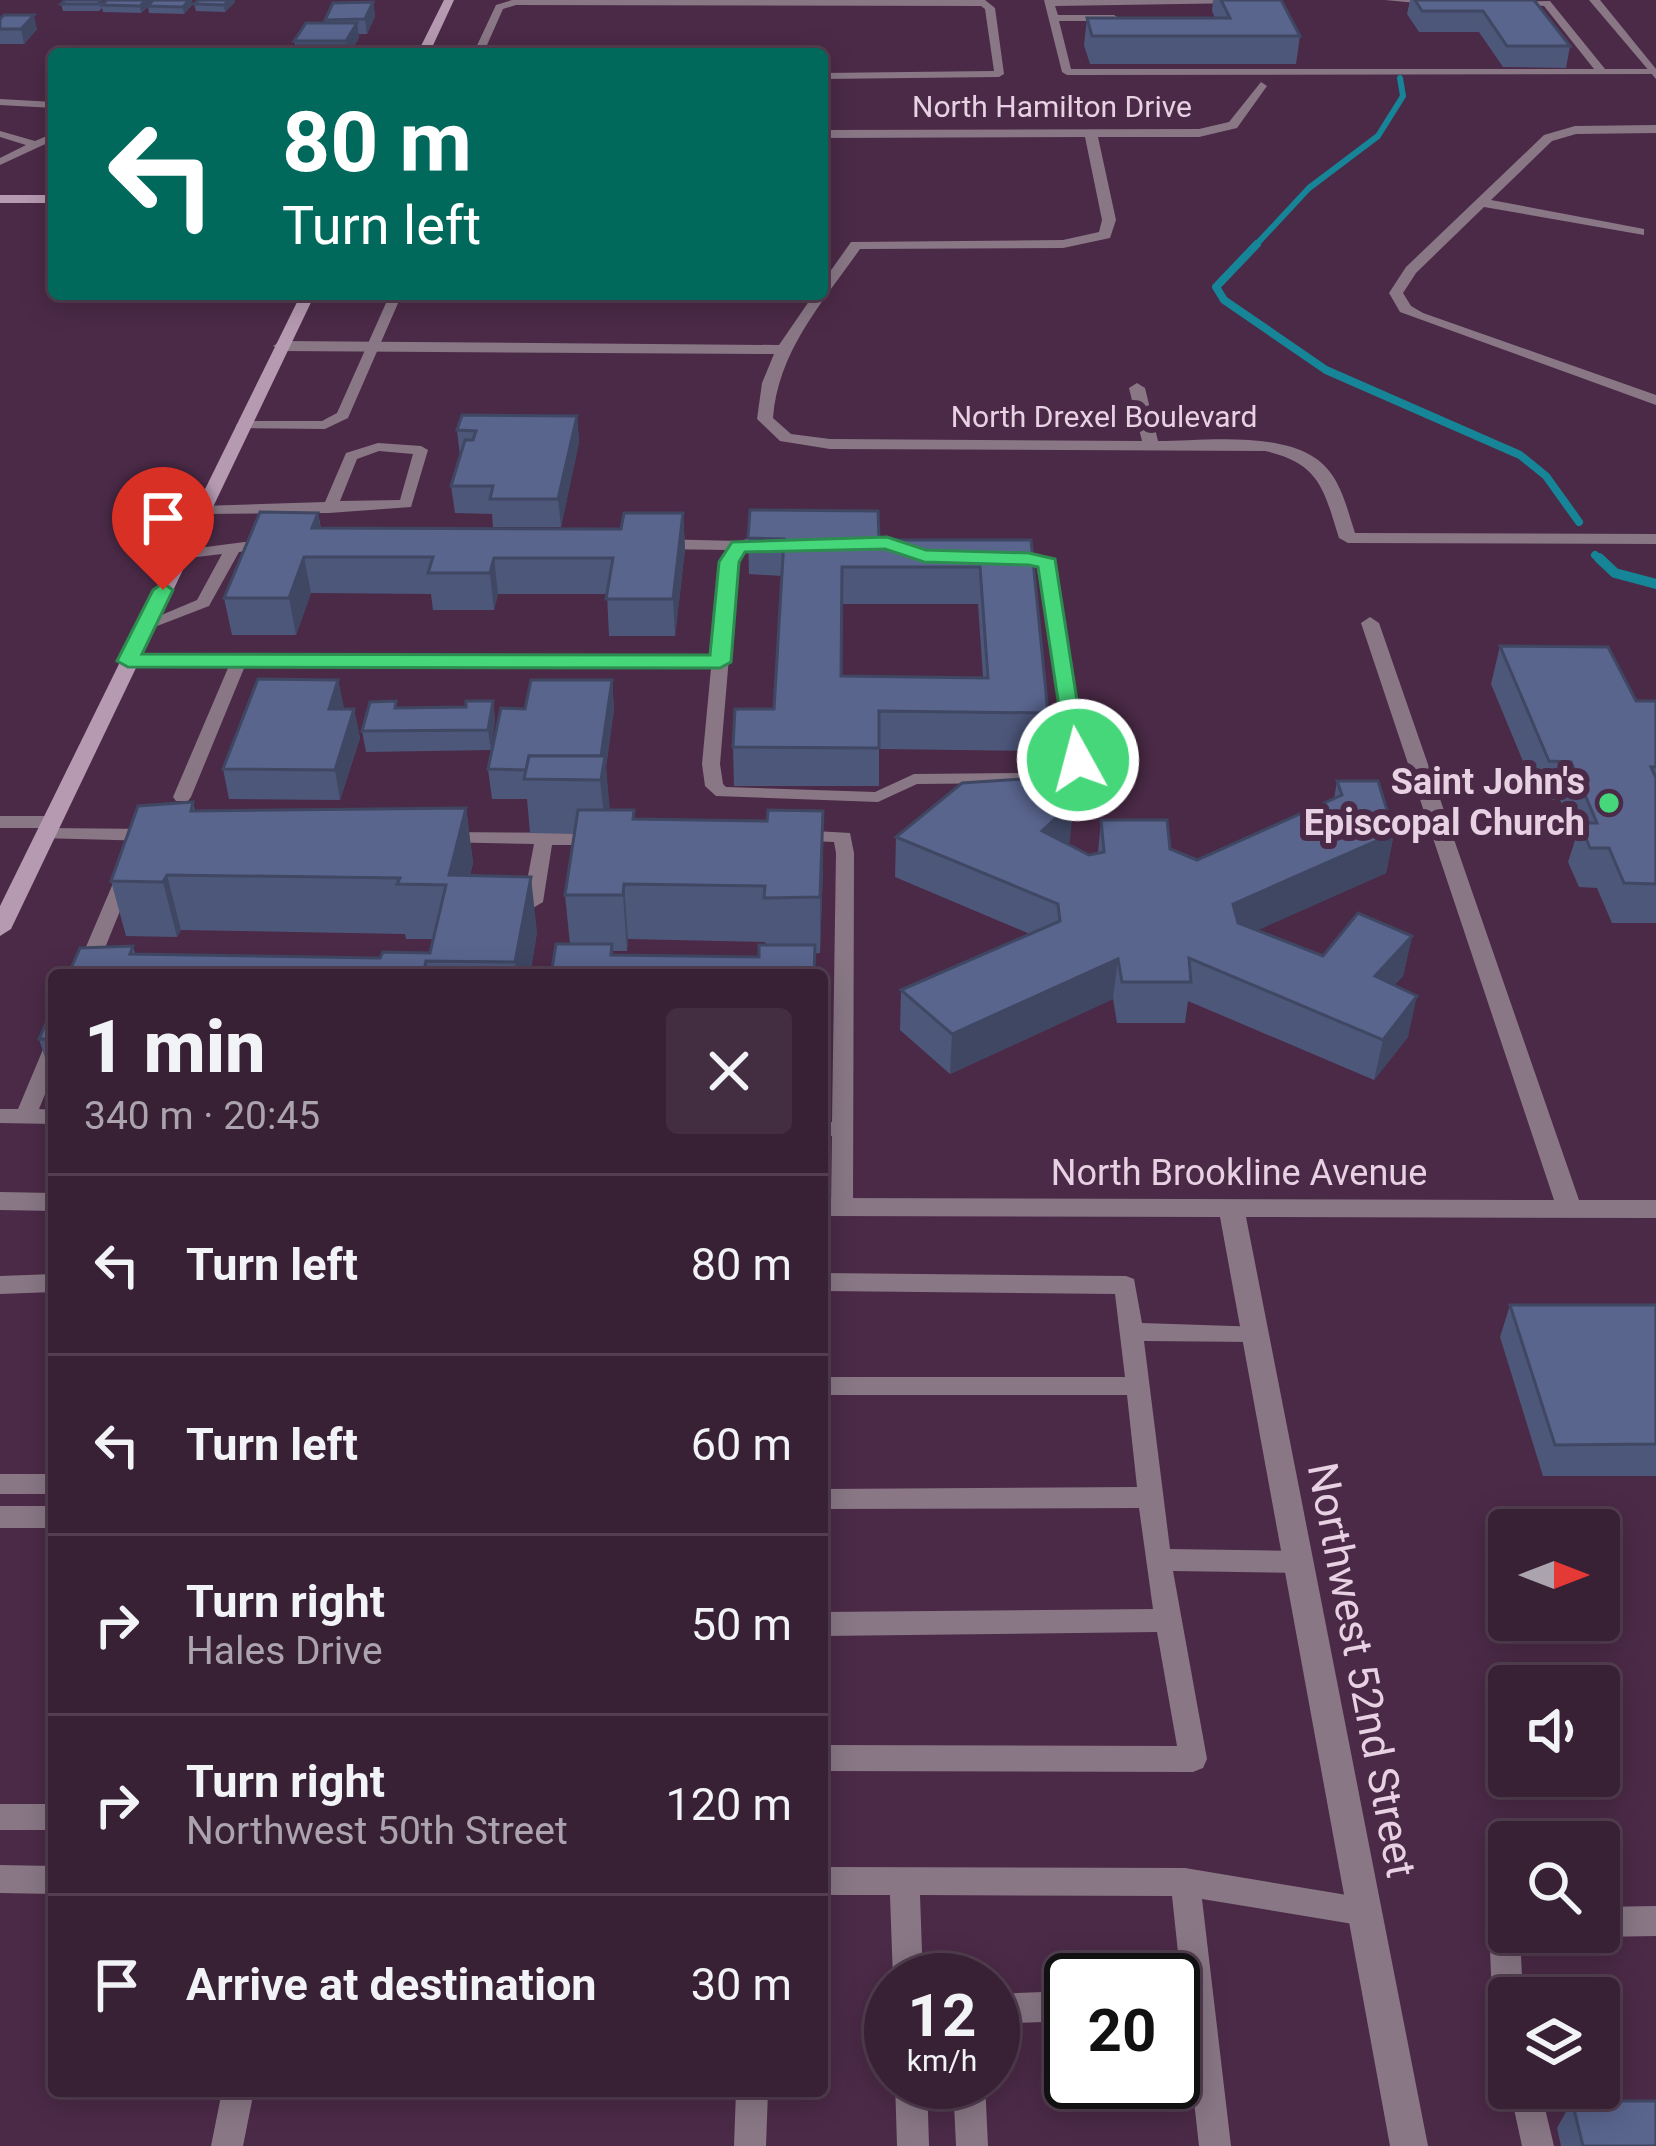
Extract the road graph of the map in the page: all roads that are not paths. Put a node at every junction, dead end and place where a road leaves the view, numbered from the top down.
1 (449, 0) edge
2 (1244, 0) edge
3 (1390, 0) edge
4 (1594, 0) edge
5 (979, 2) edge
6 (1050, 2) edge
7 (1458, 2) edge
8 (1503, 2) edge
9 (1181, 3) junction
10 (1054, 18) junction
11 (1120, 19) edge
12 (1187, 19) edge
13 (1058, 36) junction
14 (1081, 36) dead end
15 (426, 48) edge
16 (481, 48) edge
17 (1602, 72) junction
18 (1654, 74) edge
19 (828, 76) edge
20 (1261, 86) dead end
21 (0, 102) edge
22 (48, 105) edge
23 (1656, 129) edge
24 (0, 134) edge
25 (828, 134) edge
26 (1090, 134) junction
27 (48, 139) edge
28 (37, 145) junction
29 (0, 162) edge
30 (0, 190) edge
31 (48, 190) edge
32 (0, 199) edge
33 (16, 199) junction
34 (48, 199) edge
35 (1479, 202) junction
36 (0, 220) edge
37 (1639, 232) dead end
38 (828, 285) edge
39 (305, 300) edge
40 (394, 300) edge
41 (817, 300) edge
42 (281, 346) junction
43 (375, 347) junction
44 (782, 350) junction
45 (1137, 388) dead end
46 (1656, 400) edge
47 (243, 425) junction
48 (1150, 445) junction
49 (329, 509) junction
50 (202, 510) junction
51 (1656, 539) edge
52 (296, 543) edge
53 (640, 544) edge
54 (739, 546) junction
55 (233, 548) junction
56 (180, 554) junction
57 (1370, 623) dead end
58 (146, 625) junction
59 (128, 661) junction
60 (239, 661) junction
61 (720, 662) junction
62 (182, 797) edge
63 (0, 822) edge
64 (49, 828) junction
65 (143, 835) junction
66 (166, 835) edge
67 (779, 836) edge
68 (419, 838) edge
69 (615, 838) edge
70 (544, 839) junction
71 (533, 902) edge
72 (0, 929) edge
73 (87, 969) edge
74 (48, 1061) edge
75 (0, 1116) edge
76 (25, 1117) junction
77 (48, 1118) edge
78 (833, 1129) edge
79 (0, 1202) edge
80 (48, 1202) edge
81 (832, 1208) edge
82 (1656, 1209) edge
83 (1232, 1210) junction
84 (1570, 1210) junction
85 (828, 1282) edge
86 (48, 1283) edge
87 (0, 1285) edge
88 (1132, 1332) junction
89 (1255, 1333) junction
90 (828, 1386) edge
91 (1138, 1386) junction
92 (0, 1484) edge
93 (48, 1484) edge
94 (1151, 1497) junction
95 (828, 1499) edge
96 (0, 1517) edge
97 (48, 1517) edge
98 (1158, 1560) junction
99 (1299, 1562) junction
100 (1168, 1620) junction
101 (828, 1624) edge
102 (828, 1758) edge
103 (0, 1817) edge
104 (48, 1817) edge
105 (0, 1880) edge
106 (48, 1880) edge
107 (828, 1881) edge
108 (905, 1881) junction
109 (1185, 1882) junction
110 (1365, 1912) junction
111 (1656, 1921) edge
112 (1620, 1922) edge
113 (907, 1953) edge
114 (1186, 1953) edge
115 (1200, 2073) edge
116 (237, 2097) edge
117 (752, 2097) edge
118 (912, 2109) edge
119 (970, 2109) edge
120 (1529, 2109) edge
121 (226, 2146) edge
122 (750, 2146) edge
123 (913, 2146) edge
124 (972, 2146) edge
125 (1215, 2146) edge
126 (1408, 2146) edge
127 (1538, 2146) edge

1 - 15 main road
2 - 9 lane
3 - 7 lane
4 - 18 street
5 - 16 lane
5 - 19 lane
6 - 9 lane
6 - 10 lane
8 - 17 lane
9 - 12 lane
10 - 11 lane
10 - 13 lane
13 - 14 lane
13 - 17 lane
17 - 18 lane
20 - 26 street, North Hamilton Drive
21 - 22 lane
23 - 35 street
24 - 28 lane
25 - 26 street, North Hamilton Drive
26 - 38 street
27 - 28 lane
28 - 29 lane
30 - 31 main road
32 - 33 main road
33 - 34 main road
33 - 36 main road
35 - 37 street
35 - 46 street
39 - 42 main road
40 - 43 lane
41 - 44 street
42 - 43 street
42 - 47 main road
43 - 44 street
43 - 47 lane
44 - 48 street, North Drexel Boulevard
45 - 48 street
47 - 50 main road
48 - 51 street, North Drexel Boulevard
49 - 49 lane
49 - 50 lane
50 - 56 main road
52 - 55 lane
53 - 54 lane
54 - 61 lane
54 - 61 lane
55 - 56 lane
55 - 58 lane
56 - 58 main road
57 - 84 street
58 - 59 main road
59 - 60 street
59 - 64 main road
60 - 61 street
60 - 62 lane
63 - 64 street
64 - 65 lane
64 - 72 main road
65 - 66 lane
65 - 73 lane
67 - 78 lane
68 - 70 lane
69 - 70 lane
70 - 71 lane
74 - 76 lane
75 - 76 lane
76 - 77 lane
78 - 81 lane
79 - 80 street
81 - 83 street, North Brookline Avenue
82 - 84 street, North Brookline Avenue
83 - 84 street, North Brookline Avenue
83 - 89 street, Northwest 52nd Street
85 - 88 lane
86 - 87 lane
88 - 89 lane
88 - 91 lane
89 - 99 street, Northwest 52nd Street
90 - 91 lane
91 - 94 lane
92 - 93 lane
94 - 95 lane
94 - 98 lane
96 - 97 lane
98 - 99 lane
98 - 100 lane
99 - 110 street, Northwest 52nd Street
100 - 101 lane
100 - 102 lane
103 - 104 lane
105 - 106 lane
107 - 108 lane
108 - 109 lane
108 - 113 lane
109 - 110 lane
109 - 114 lane
110 - 126 street, Northwest 52nd Street
111 - 112 lane
115 - 125 lane
116 - 121 lane
117 - 122 lane
118 - 123 lane
119 - 124 lane
120 - 127 lane

